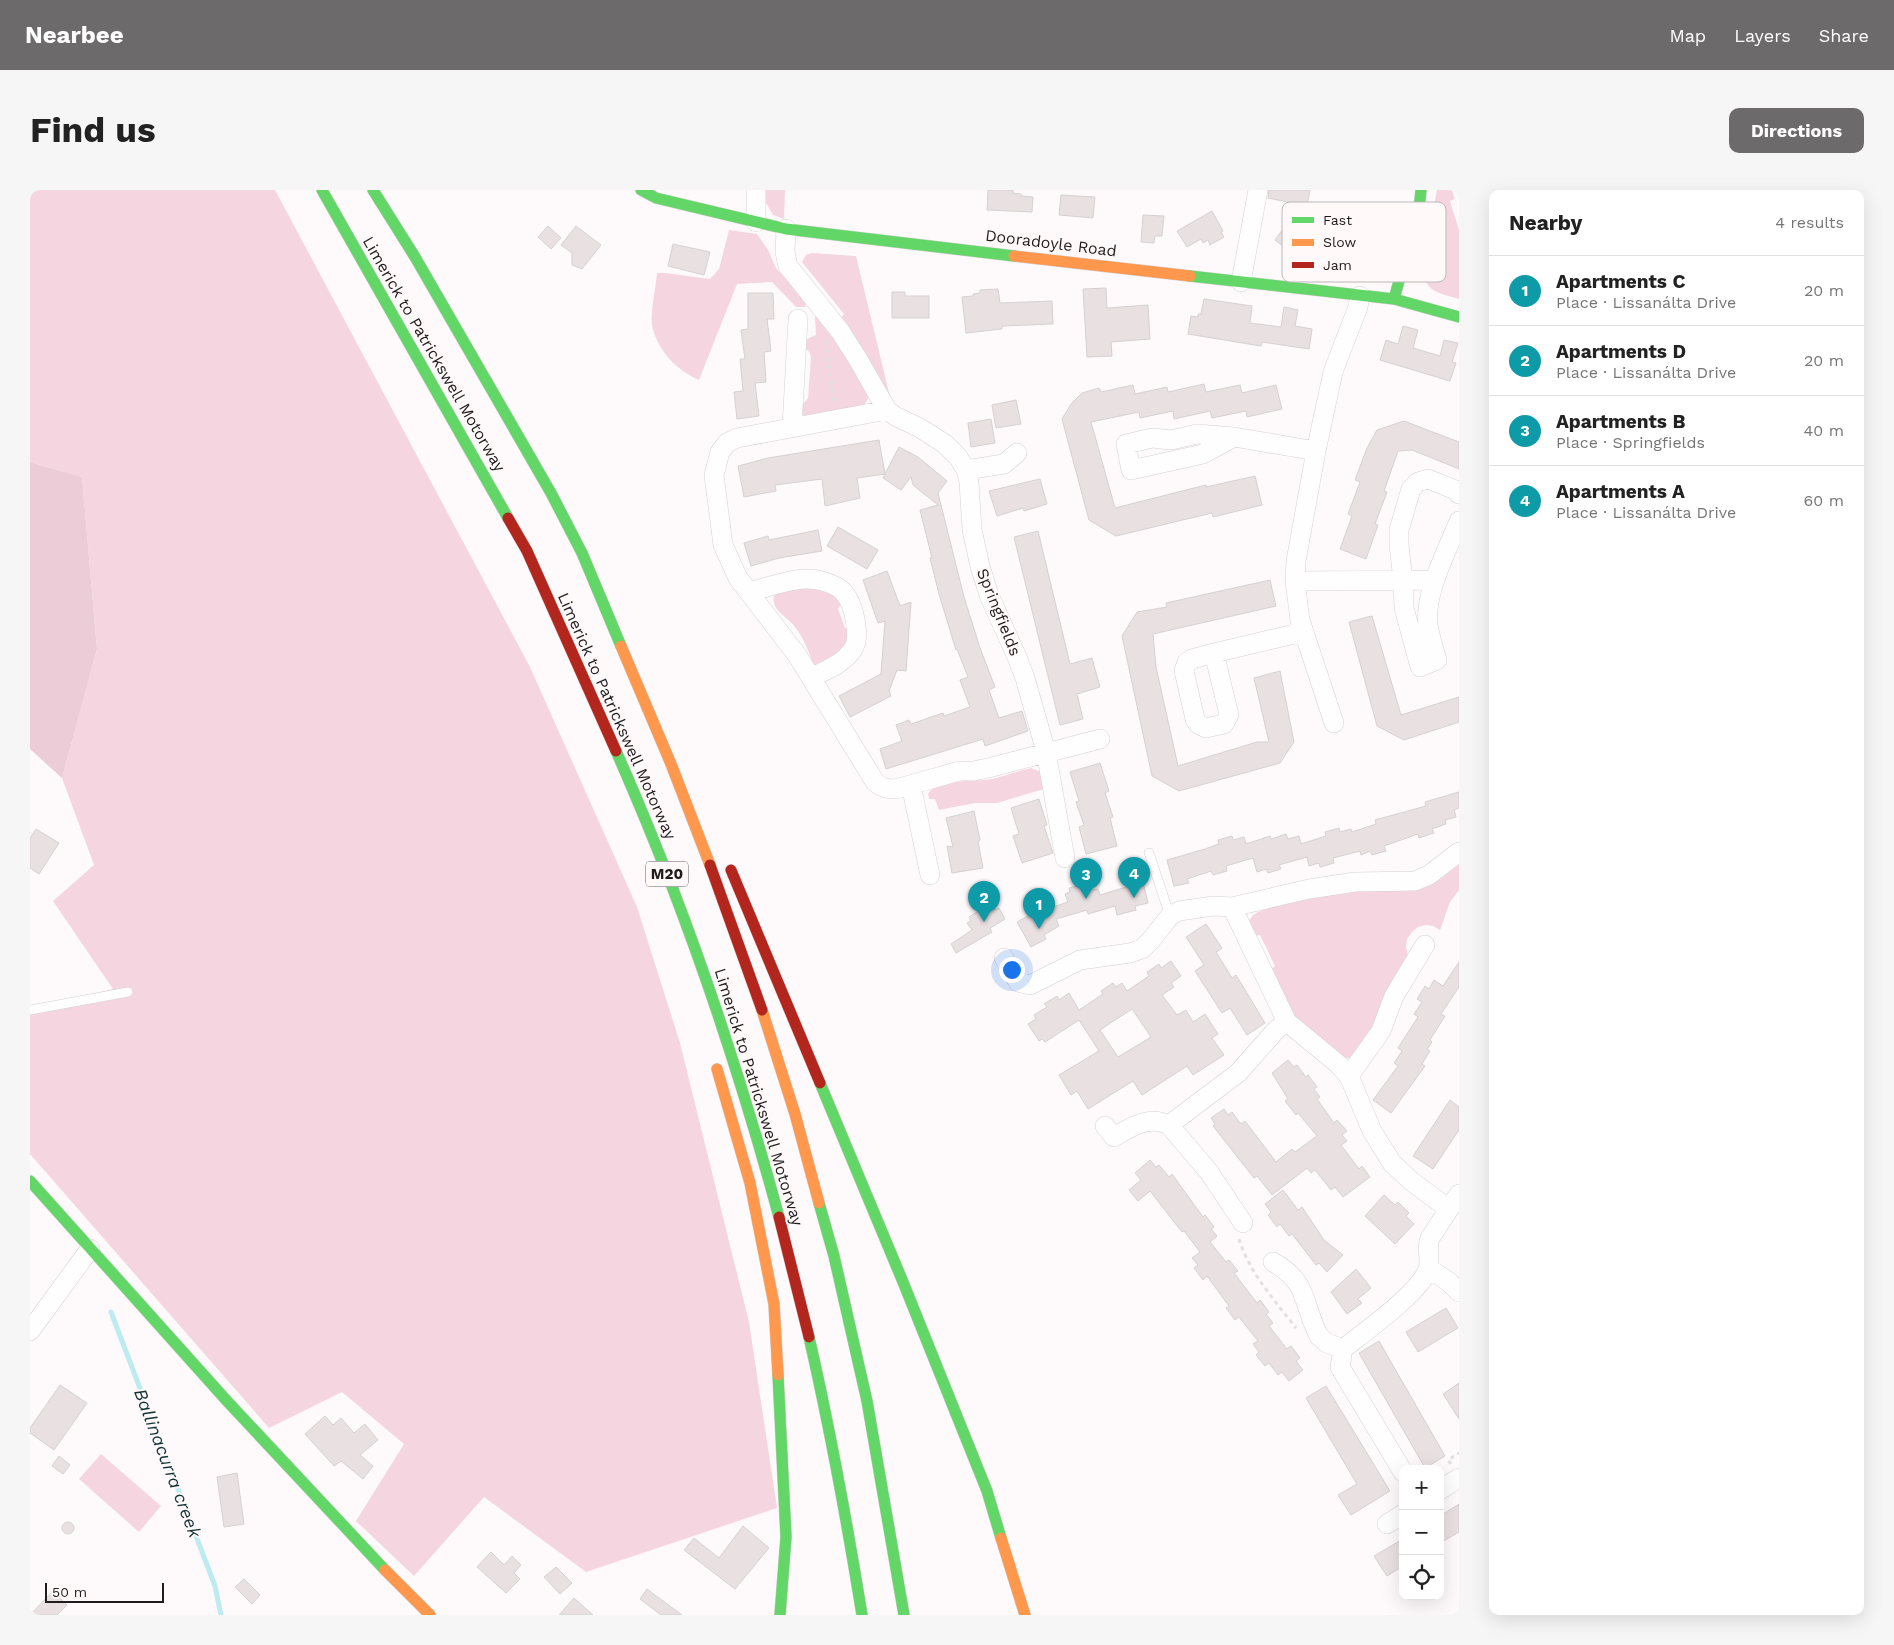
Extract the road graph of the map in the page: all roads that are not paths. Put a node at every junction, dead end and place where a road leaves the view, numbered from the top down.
1 (322, 190) edge
2 (372, 190) edge
3 (641, 190) edge
4 (756, 190) edge
5 (1258, 190) edge
6 (756, 222) junction
7 (786, 229) junction
8 (1241, 282) junction
9 (1399, 282) edge
10 (1360, 296) junction
11 (1394, 299) junction
12 (1459, 316) edge
13 (798, 319) dead end
14 (886, 410) junction
15 (792, 427) junction
16 (1234, 436) junction
17 (1316, 451) junction
18 (1017, 453) dead end
19 (966, 470) junction
20 (1459, 494) edge
21 (1459, 521) edge
22 (582, 553) junction
23 (1403, 580) junction
24 (1435, 580) junction
25 (1295, 581) junction
26 (750, 592) junction
27 (556, 616) junction
28 (624, 624) dead end
29 (1303, 632) junction
30 (1214, 653) dead end
31 (812, 677) junction
32 (1334, 723) dead end
33 (1100, 739) dead end
34 (1046, 752) junction
35 (911, 785) junction
36 (1459, 852) edge
37 (1149, 853) dead end
38 (725, 856) dead end
39 (1065, 858) dead end
40 (648, 859) dead end
41 (930, 875) dead end
42 (1232, 907) junction
43 (1170, 916) junction
44 (1425, 945) dead end
45 (1004, 958) dead end
46 (128, 992) dead end
47 (30, 1010) edge
48 (1287, 1022) junction
49 (713, 1056) dead end
50 (1348, 1076) junction
51 (1169, 1124) junction
52 (1106, 1126) dead end
53 (30, 1181) edge
54 (1454, 1202) edge
55 (1241, 1230) road end
56 (90, 1249) junction
57 (1273, 1262) dead end
58 (1428, 1268) junction
59 (1459, 1292) edge
60 (30, 1331) edge
61 (1343, 1349) junction
62 (1399, 1465) edge
63 (1459, 1478) edge
64 (1444, 1487) edge
65 (1399, 1516) edge
66 (1387, 1524) dead end
67 (430, 1615) edge
68 (780, 1615) edge
69 (862, 1615) edge
70 (904, 1615) edge
71 (1025, 1615) edge

1 - 27 main road, Limerick to Patrickswell Motorway / M20
2 - 22 main road, Limerick to Patrickswell Motorway / M20
3 - 6 main road, Dooradoyle Road
4 - 6 street
5 - 8 street
6 - 7 main road, Dooradoyle Road
7 - 8 main road, Dooradoyle Road
7 - 14 street
8 - 10 main road, Dooradoyle Road
9 - 11 main road
10 - 11 main road, Dooradoyle Road
10 - 17 street
11 - 12 main road, Dooradoyle Road
13 - 15 street
14 - 15 street
14 - 19 street, Springfields
15 - 26 street
16 - 16 street
16 - 17 street
17 - 25 street
18 - 19 street
19 - 34 street, Springfields
20 - 23 street
21 - 24 street
22 - 28 main road, M20
22 - 70 main road, Limerick to Patrickswell Motorway / M20
23 - 24 street
23 - 24 street
23 - 25 street
25 - 29 street
26 - 31 street
26 - 31 street
27 - 40 main road, M20
27 - 69 main road, Limerick to Patrickswell Motorway / M20
29 - 30 street
29 - 32 street
31 - 35 street
33 - 34 street
34 - 35 street
34 - 39 street, Springfields
35 - 41 street
36 - 42 street
37 - 43 lane
38 - 71 main road
42 - 43 street
42 - 48 street
43 - 45 street
44 - 50 street
46 - 47 lane
48 - 50 street
48 - 51 street
49 - 68 main road
50 - 54 street
51 - 52 street
51 - 55 street
53 - 56 main road
54 - 58 street
56 - 60 street
56 - 67 main road
57 - 61 street
58 - 59 street
58 - 61 street
61 - 62 street
63 - 64 street
65 - 66 street

